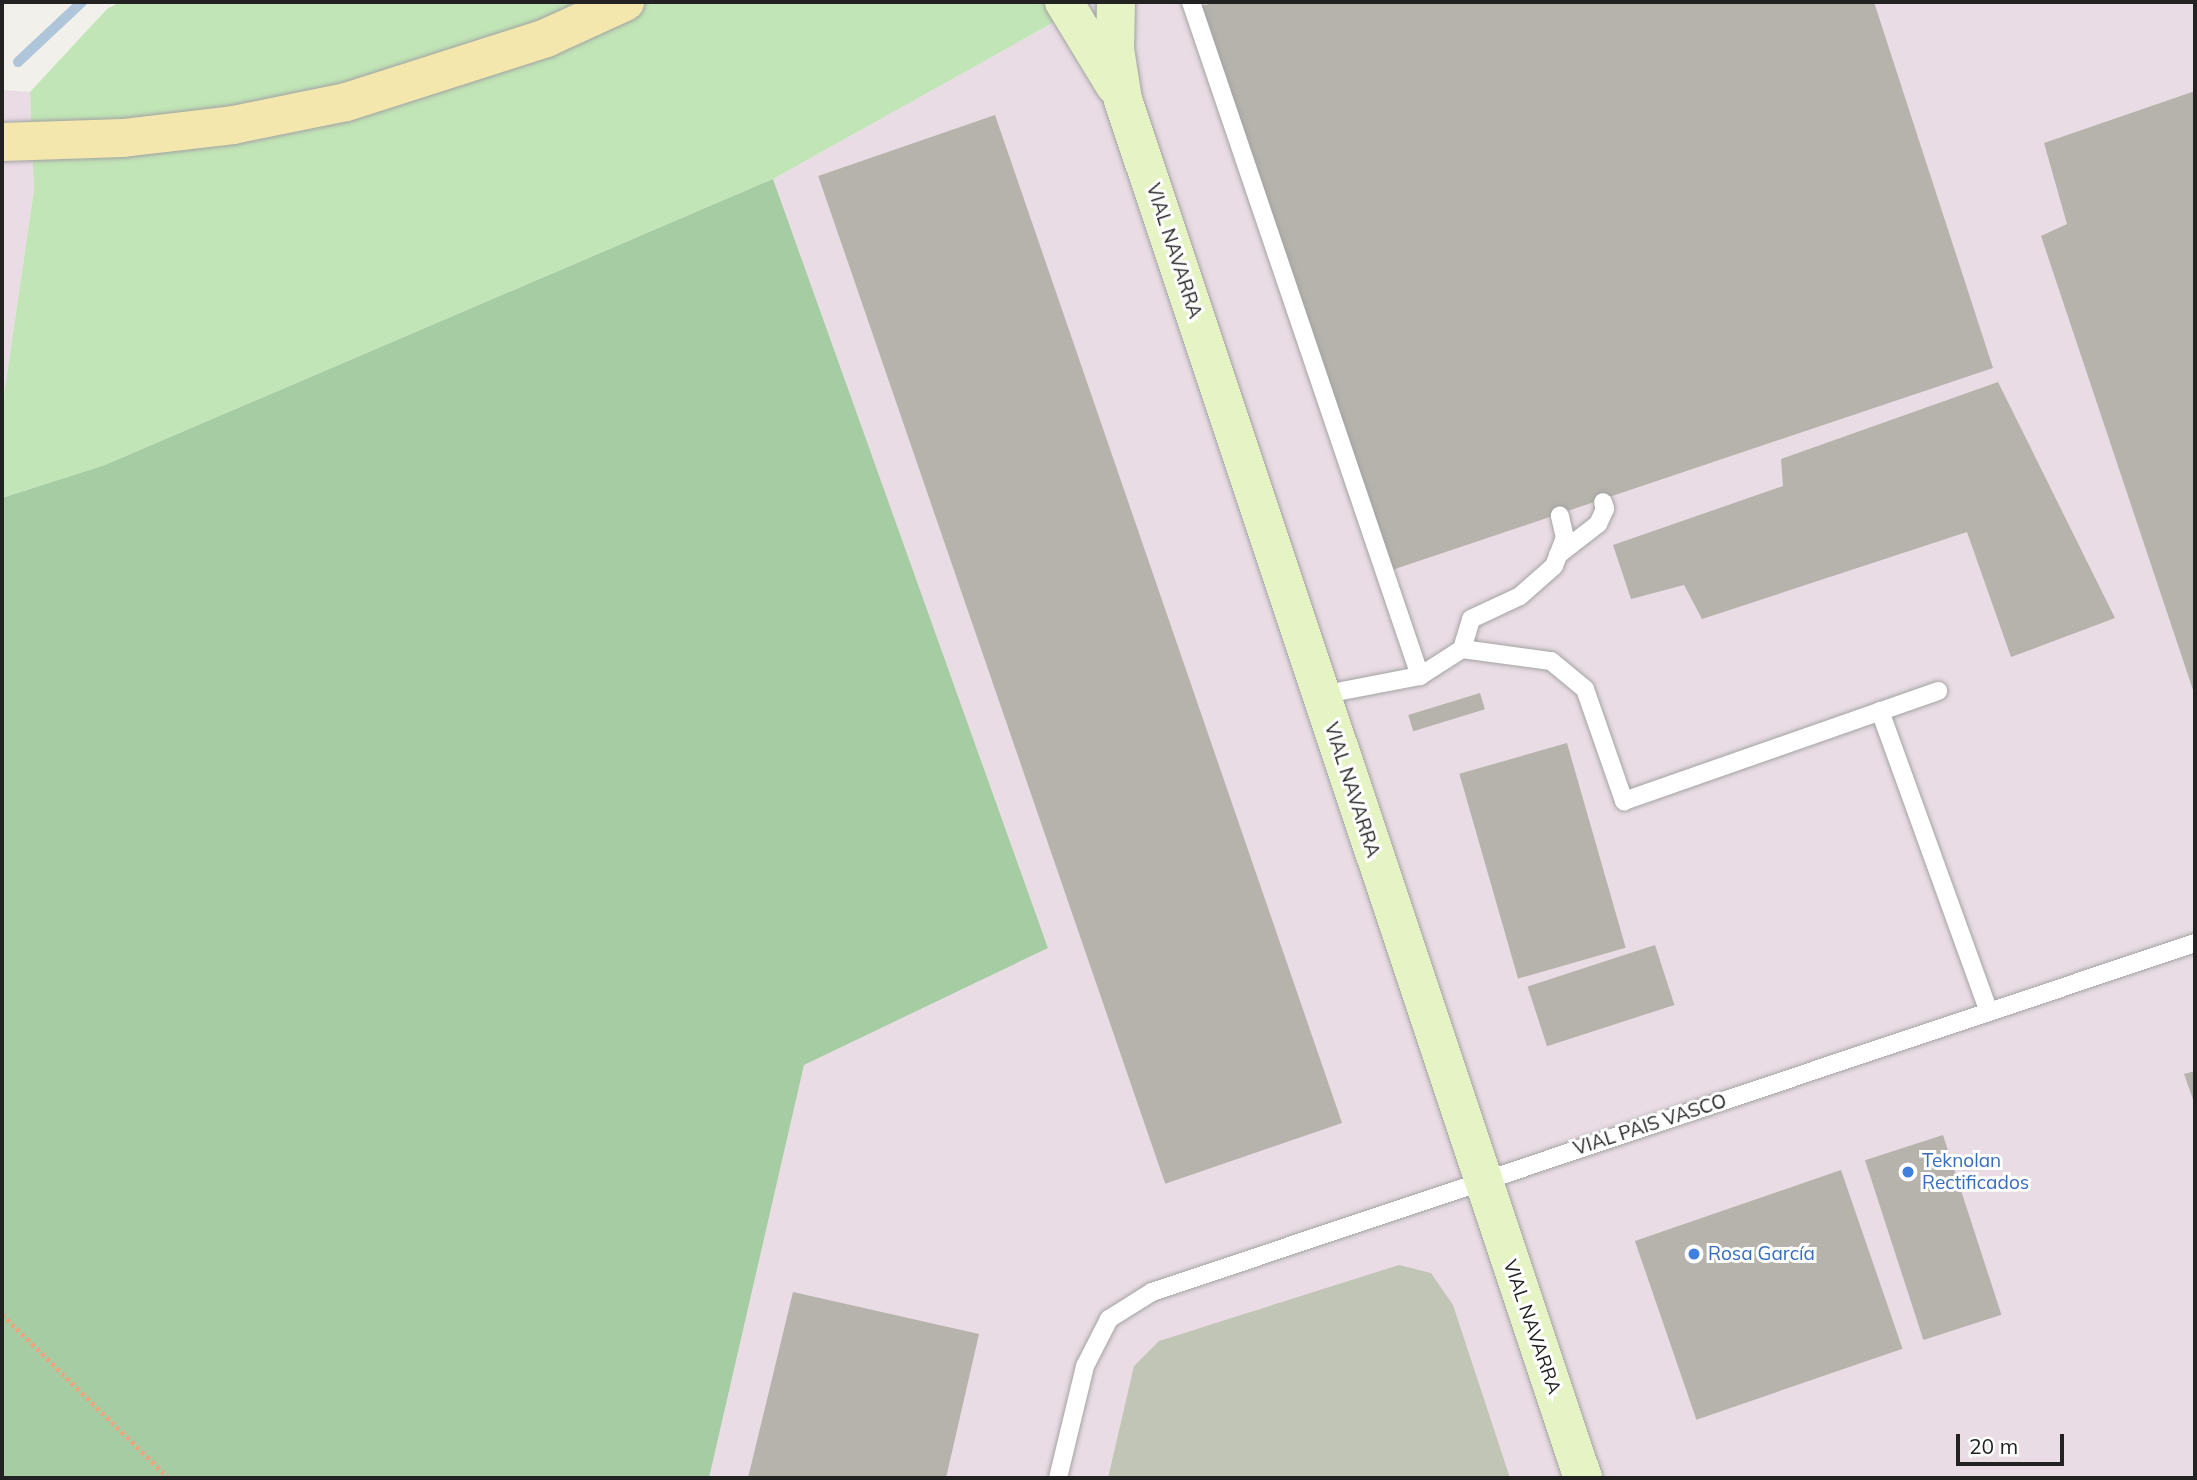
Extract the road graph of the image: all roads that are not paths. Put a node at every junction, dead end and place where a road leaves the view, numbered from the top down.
1 (625, 2) edge
2 (1064, 2) edge
3 (1116, 2) edge
4 (1191, 2) edge
5 (1124, 100) junction
6 (3, 143) edge
7 (1603, 502) dead end
8 (1560, 516) dead end
9 (1558, 555) junction
10 (1462, 649) junction
11 (1420, 676) junction
12 (1938, 691) dead end
13 (1321, 695) junction
14 (1880, 711) junction
15 (2195, 943) edge
16 (1989, 1012) junction
17 (1482, 1181) junction
18 (1058, 1478) edge
19 (1583, 1478) edge

1 - 6 main road
2 - 5 street, VIAL NAVARRA
3 - 5 street, VIAL NAVARRA
4 - 11 lane
5 - 13 street, VIAL NAVARRA
7 - 9 lane
8 - 9 lane
9 - 10 lane
10 - 11 lane
10 - 14 lane
11 - 13 lane
12 - 14 lane
13 - 17 street, VIAL NAVARRA
14 - 16 lane
15 - 16 lane, VIAL PAIS VASCO
16 - 17 lane, VIAL PAIS VASCO
17 - 18 lane, VIAL PAIS VASCO
17 - 19 street, VIAL NAVARRA

